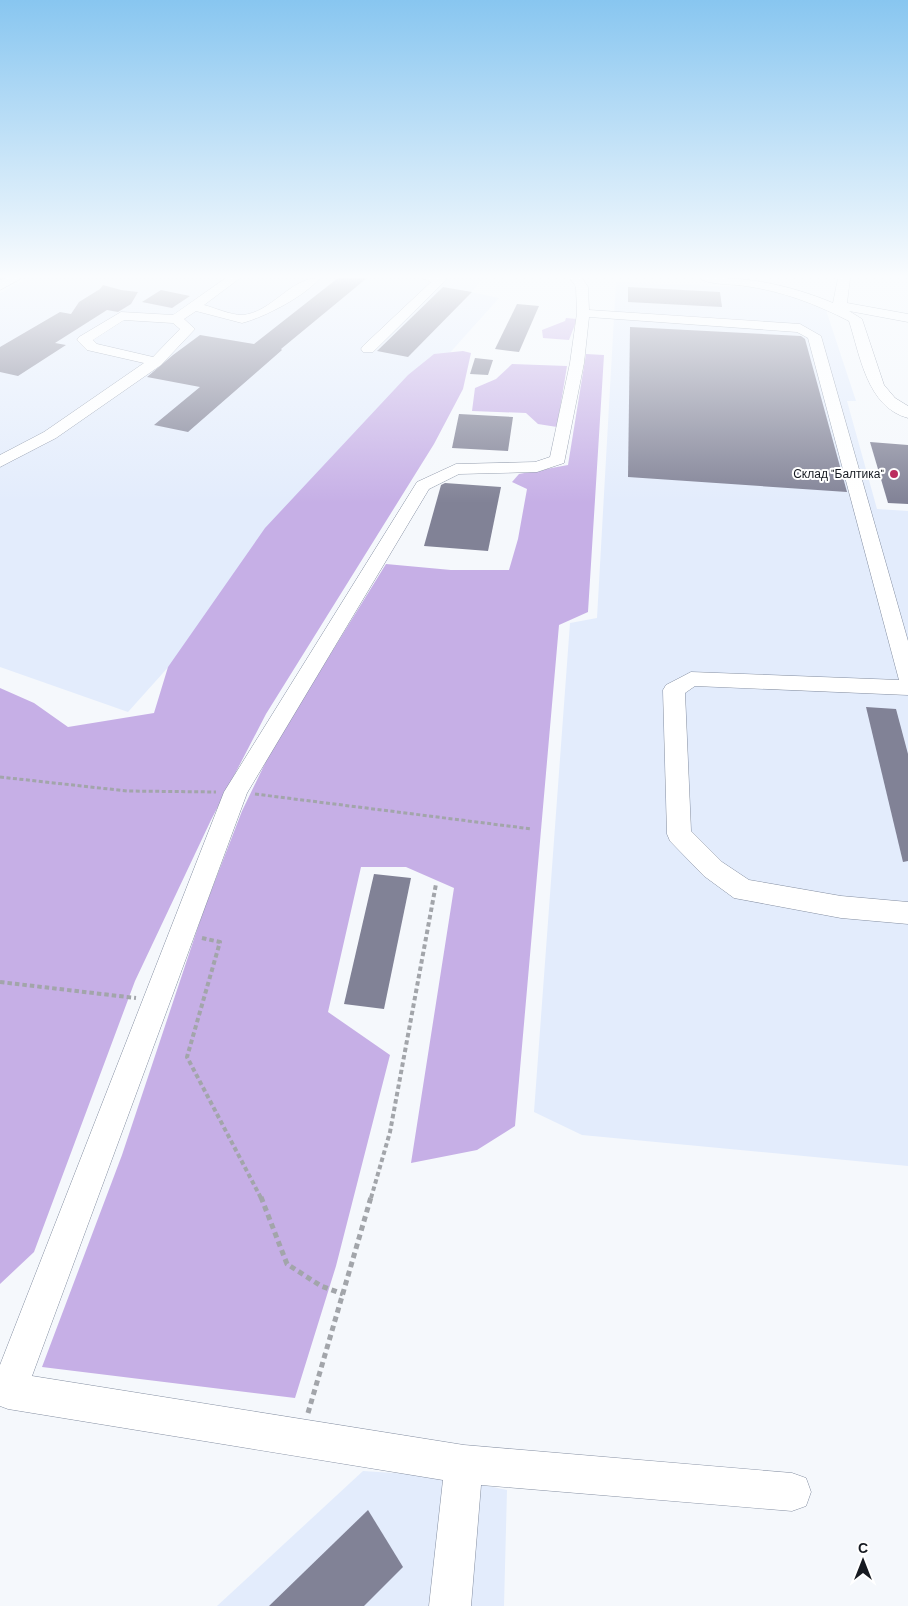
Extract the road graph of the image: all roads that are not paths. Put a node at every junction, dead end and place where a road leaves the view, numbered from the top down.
1 (117, 353) edge
2 (165, 353) edge
3 (578, 353) edge
4 (819, 353) edge
5 (866, 353) edge
6 (156, 362) junction
7 (908, 412) edge
8 (50, 435) junction
9 (0, 443) edge
10 (0, 462) edge
11 (908, 678) edge
12 (908, 688) edge
13 (908, 913) edge
14 (464, 1464) junction
15 (792, 1492) dead end
16 (450, 1606) edge

1 - 6 street
2 - 6 street
3 - 14 street
4 - 11 street
5 - 7 street
6 - 8 street
8 - 9 street
8 - 10 street
12 - 13 street
14 - 15 street
14 - 16 street

